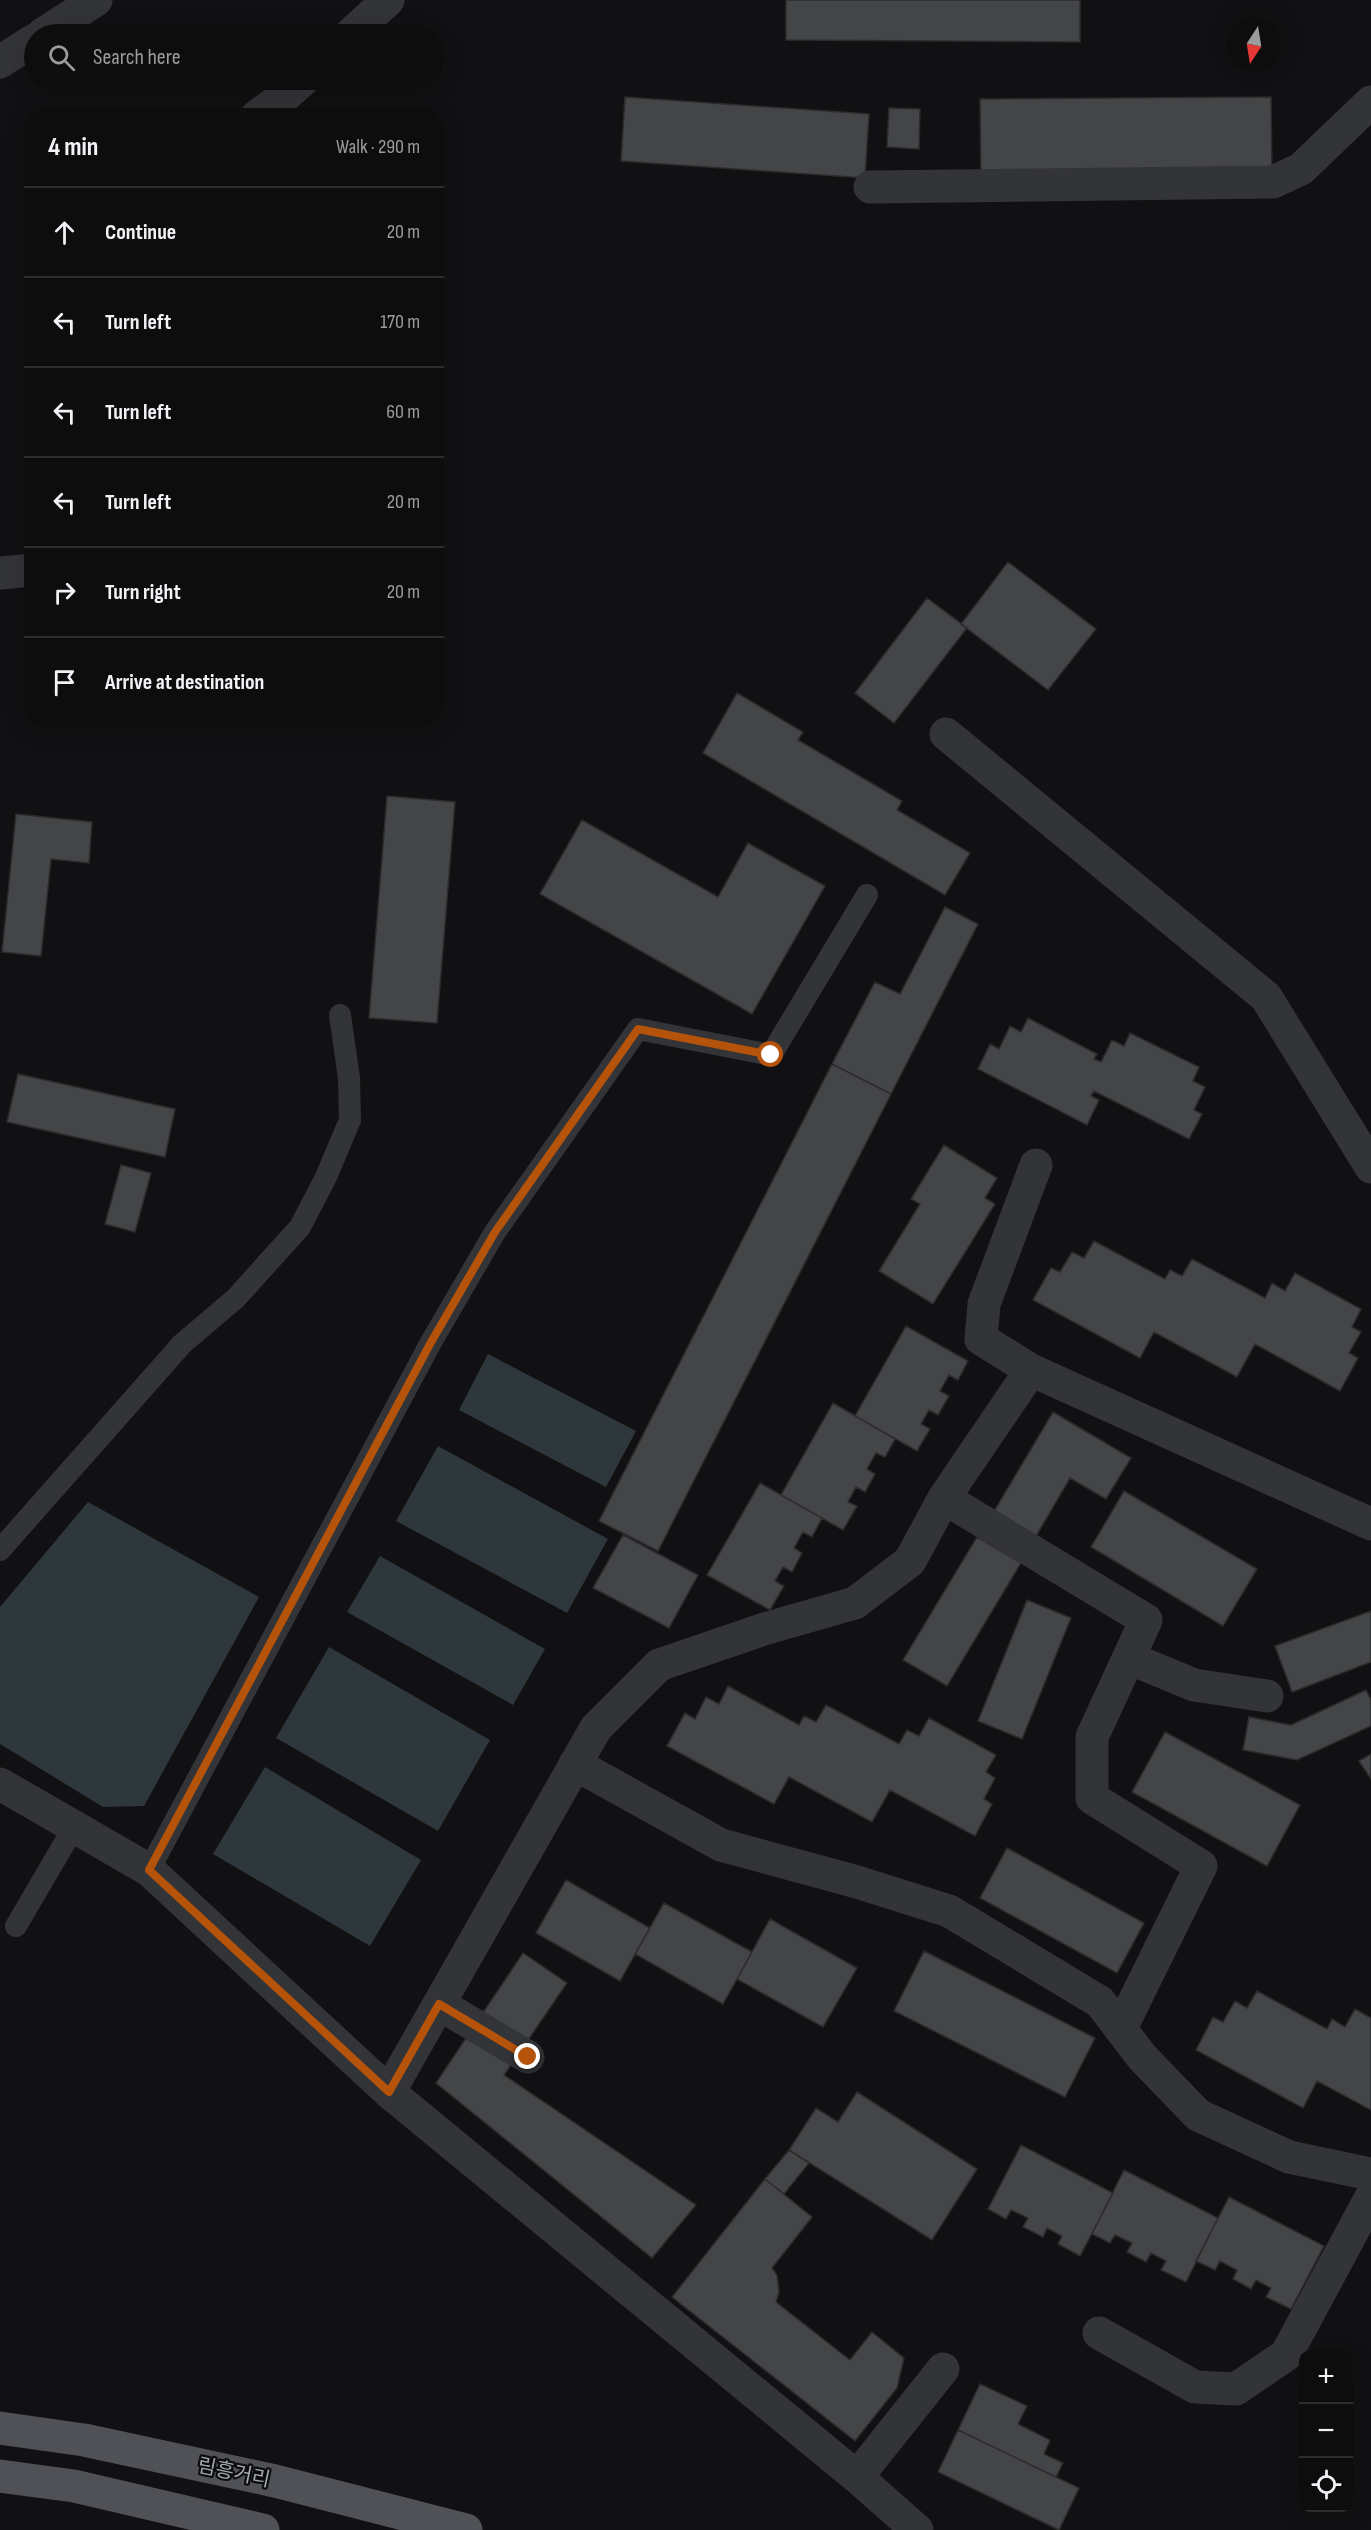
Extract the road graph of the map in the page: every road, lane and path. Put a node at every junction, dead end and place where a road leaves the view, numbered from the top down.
1 (96, 0) edge
2 (388, 0) edge
3 (59, 24) edge
4 (362, 24) edge
5 (24, 46) edge
6 (0, 62) edge
7 (292, 90) edge
8 (1371, 102) edge
9 (268, 108) edge
10 (870, 187) dead end
11 (24, 571) edge
12 (0, 573) edge
13 (946, 734) dead end
14 (867, 895) dead end
15 (340, 1015) dead end
16 (1036, 1165) dead end
17 (1371, 1167) edge
18 (1030, 1370) junction
19 (944, 1498) junction
20 (1371, 1524) edge
21 (0, 1550) edge
22 (1129, 1658) junction
23 (1267, 1696) dead end
24 (575, 1764) junction
25 (0, 1784) edge
26 (74, 1827) junction
27 (149, 1870) junction
28 (16, 1926) dead end
29 (439, 2004) junction
30 (1121, 2028) junction
31 (528, 2057) dead end
32 (389, 2092) junction
33 (1371, 2174) edge
34 (1371, 2197) edge
35 (1099, 2333) dead end
36 (944, 2369) dead end
37 (0, 2428) edge
38 (0, 2476) edge
39 (857, 2477) junction
40 (263, 2530) edge
41 (466, 2530) edge
42 (917, 2530) edge

1 - 3 street
2 - 4 street
5 - 6 street
7 - 9 street
8 - 10 street
11 - 12 street
13 - 17 street
14 - 27 lane
15 - 21 lane
16 - 18 street
18 - 19 street
18 - 20 street
19 - 22 street
19 - 24 street
22 - 23 street
22 - 30 street
24 - 29 street
24 - 30 street
25 - 26 street
26 - 27 street
26 - 28 lane
27 - 32 street
29 - 31 street
29 - 32 street
30 - 33 street
32 - 39 street
34 - 35 street
36 - 39 street
37 - 41 main road, 림흥거리
38 - 40 main road
39 - 42 street

